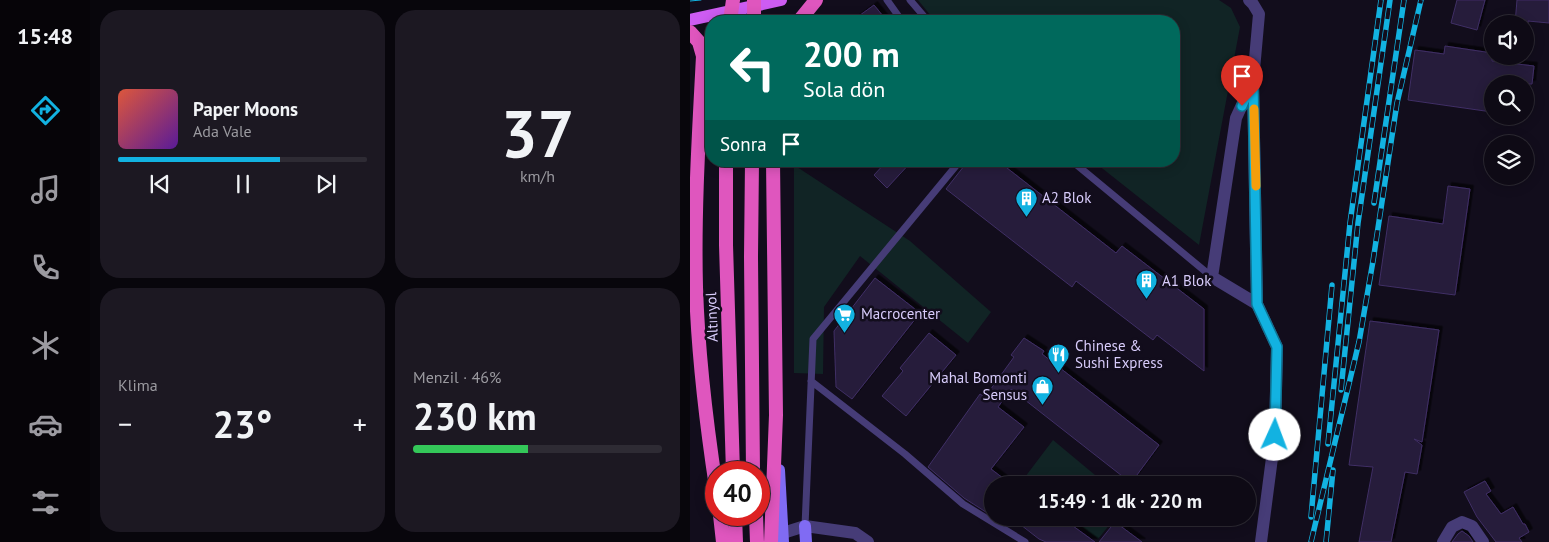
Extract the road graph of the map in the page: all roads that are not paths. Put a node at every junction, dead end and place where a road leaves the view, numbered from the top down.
1 (726, 0) edge
2 (733, 0) edge
3 (754, 0) edge
4 (780, 0) edge
5 (816, 0) edge
6 (887, 0) edge
7 (910, 0) edge
8 (1249, 0) edge
9 (712, 15) edge
10 (728, 15) edge
11 (730, 15) edge
12 (754, 15) edge
13 (804, 15) edge
14 (898, 15) edge
15 (923, 15) edge
16 (705, 17) edge
17 (690, 20) edge
18 (690, 32) edge
19 (1253, 81) junction
20 (726, 167) edge
21 (752, 167) edge
22 (773, 167) edge
23 (955, 167) edge
24 (1079, 167) edge
25 (1212, 276) junction
26 (1257, 304) junction
27 (811, 381) junction
28 (776, 415) junction
29 (712, 461) edge
30 (733, 461) edge
31 (753, 461) edge
32 (721, 526) edge
33 (735, 526) edge
34 (756, 526) edge
35 (805, 526) junction
36 (783, 537) edge
37 (723, 542) edge
38 (736, 542) edge
39 (757, 542) edge
40 (771, 542) edge
41 (806, 542) edge
42 (868, 542) edge
43 (1025, 542) edge
44 (1261, 542) edge
45 (1444, 542) edge
46 (1483, 542) edge

1 - 10 highway
2 - 11 highway, bridge
3 - 12 highway, bridge
4 - 9 main road
5 - 13 highway
6 - 14 lane
7 - 15 lane
8 - 19 street
16 - 17 main road
18 - 29 highway
19 - 25 street
19 - 26 street
20 - 30 highway, Altınyol
21 - 31 highway
22 - 28 highway
23 - 27 lane
24 - 25 lane
25 - 26 street
26 - 44 street
27 - 35 lane
27 - 43 lane
28 - 36 main road
28 - 40 highway
32 - 37 highway
33 - 38 highway
34 - 39 highway
35 - 36 street
35 - 41 main road
35 - 42 street
45 - 46 street

